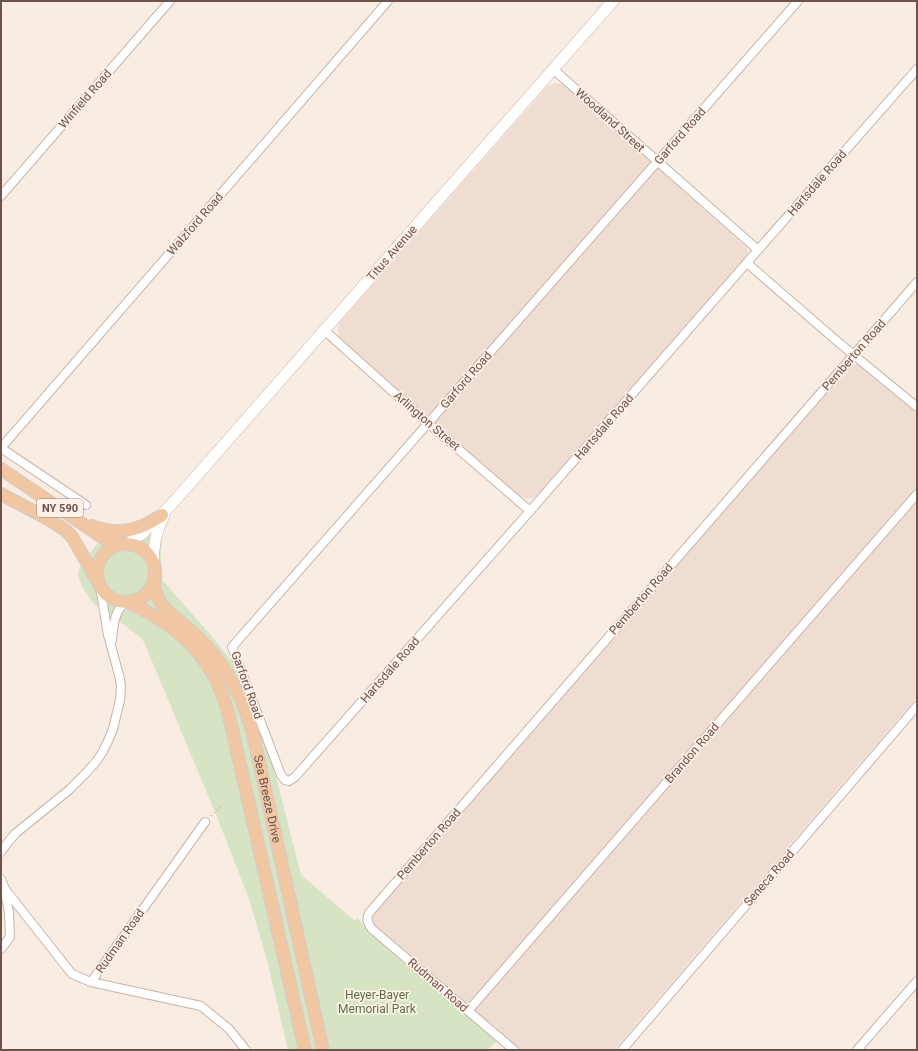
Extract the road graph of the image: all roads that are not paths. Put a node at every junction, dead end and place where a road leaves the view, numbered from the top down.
1 (170, 1) edge
2 (388, 1) edge
3 (613, 1) edge
4 (798, 1) edge
5 (553, 69) junction
6 (917, 69) edge
7 (657, 162) junction
8 (1, 196) edge
9 (758, 250) junction
10 (747, 263) junction
11 (917, 282) edge
12 (324, 330) junction
13 (854, 355) junction
14 (917, 407) edge
15 (428, 423) junction
16 (1, 448) edge
17 (1, 469) edge
18 (1, 494) edge
19 (917, 494) edge
20 (171, 505) junction
21 (86, 506) dead end
22 (530, 512) junction
23 (162, 515) junction
24 (76, 518) junction
25 (123, 544) junction
26 (153, 564) junction
27 (154, 578) junction
28 (99, 584) junction
29 (127, 602) junction
30 (112, 651) junction
31 (917, 706) edge
32 (289, 781) joint
33 (205, 822) road end
34 (1, 852) edge
35 (1, 879) edge
36 (5, 889) junction
37 (367, 917) joint
38 (1, 949) edge
39 (917, 980) edge
40 (91, 982) junction
41 (468, 1011) junction
42 (246, 1050) edge
43 (305, 1050) edge
44 (322, 1050) edge
45 (514, 1050) edge
46 (622, 1050) edge
47 (857, 1050) edge

1 - 8 street, Winfield Road
2 - 16 street, Walzford Road
3 - 5 main road, Titus Avenue
4 - 7 street, Garford Road
5 - 7 street, Woodland Street
5 - 12 main road, Titus Avenue
6 - 9 street, Hartsdale Road
7 - 9 street, Woodland Street
7 - 15 street, Garford Road
9 - 10 street, Hartsdale Road
10 - 13 street
10 - 22 street, Hartsdale Road
11 - 13 street, Pemberton Road
12 - 15 street, Arlington Street
12 - 20 main road, Titus Avenue
13 - 14 street
13 - 37 street, Pemberton Road
15 - 22 street, Arlington Street
15 - 32 street, Garford Road
16 - 21 street
17 - 24 main road, NY 590
18 - 28 main road, NY 590
19 - 41 street, Brandon Road
20 - 23 main road, Titus Avenue
20 - 26 main road, Titus Avenue
22 - 32 street, Hartsdale Road
23 - 24 main road
23 - 25 main road, Titus Avenue
24 - 25 main road, NY 590
25 - 26 main road
25 - 28 main road
26 - 27 main road
27 - 29 main road
27 - 44 main road, Sea Breeze Drive
28 - 29 main road
28 - 30 street
29 - 30 street
29 - 43 main road, Sea Breeze Drive
30 - 34 street
31 - 46 street, Seneca Road
33 - 40 street, Rudman Road
35 - 36 street
36 - 38 street
36 - 40 street
37 - 41 street, Rudman Road
39 - 47 street
40 - 42 street
41 - 45 street, Rudman Road

